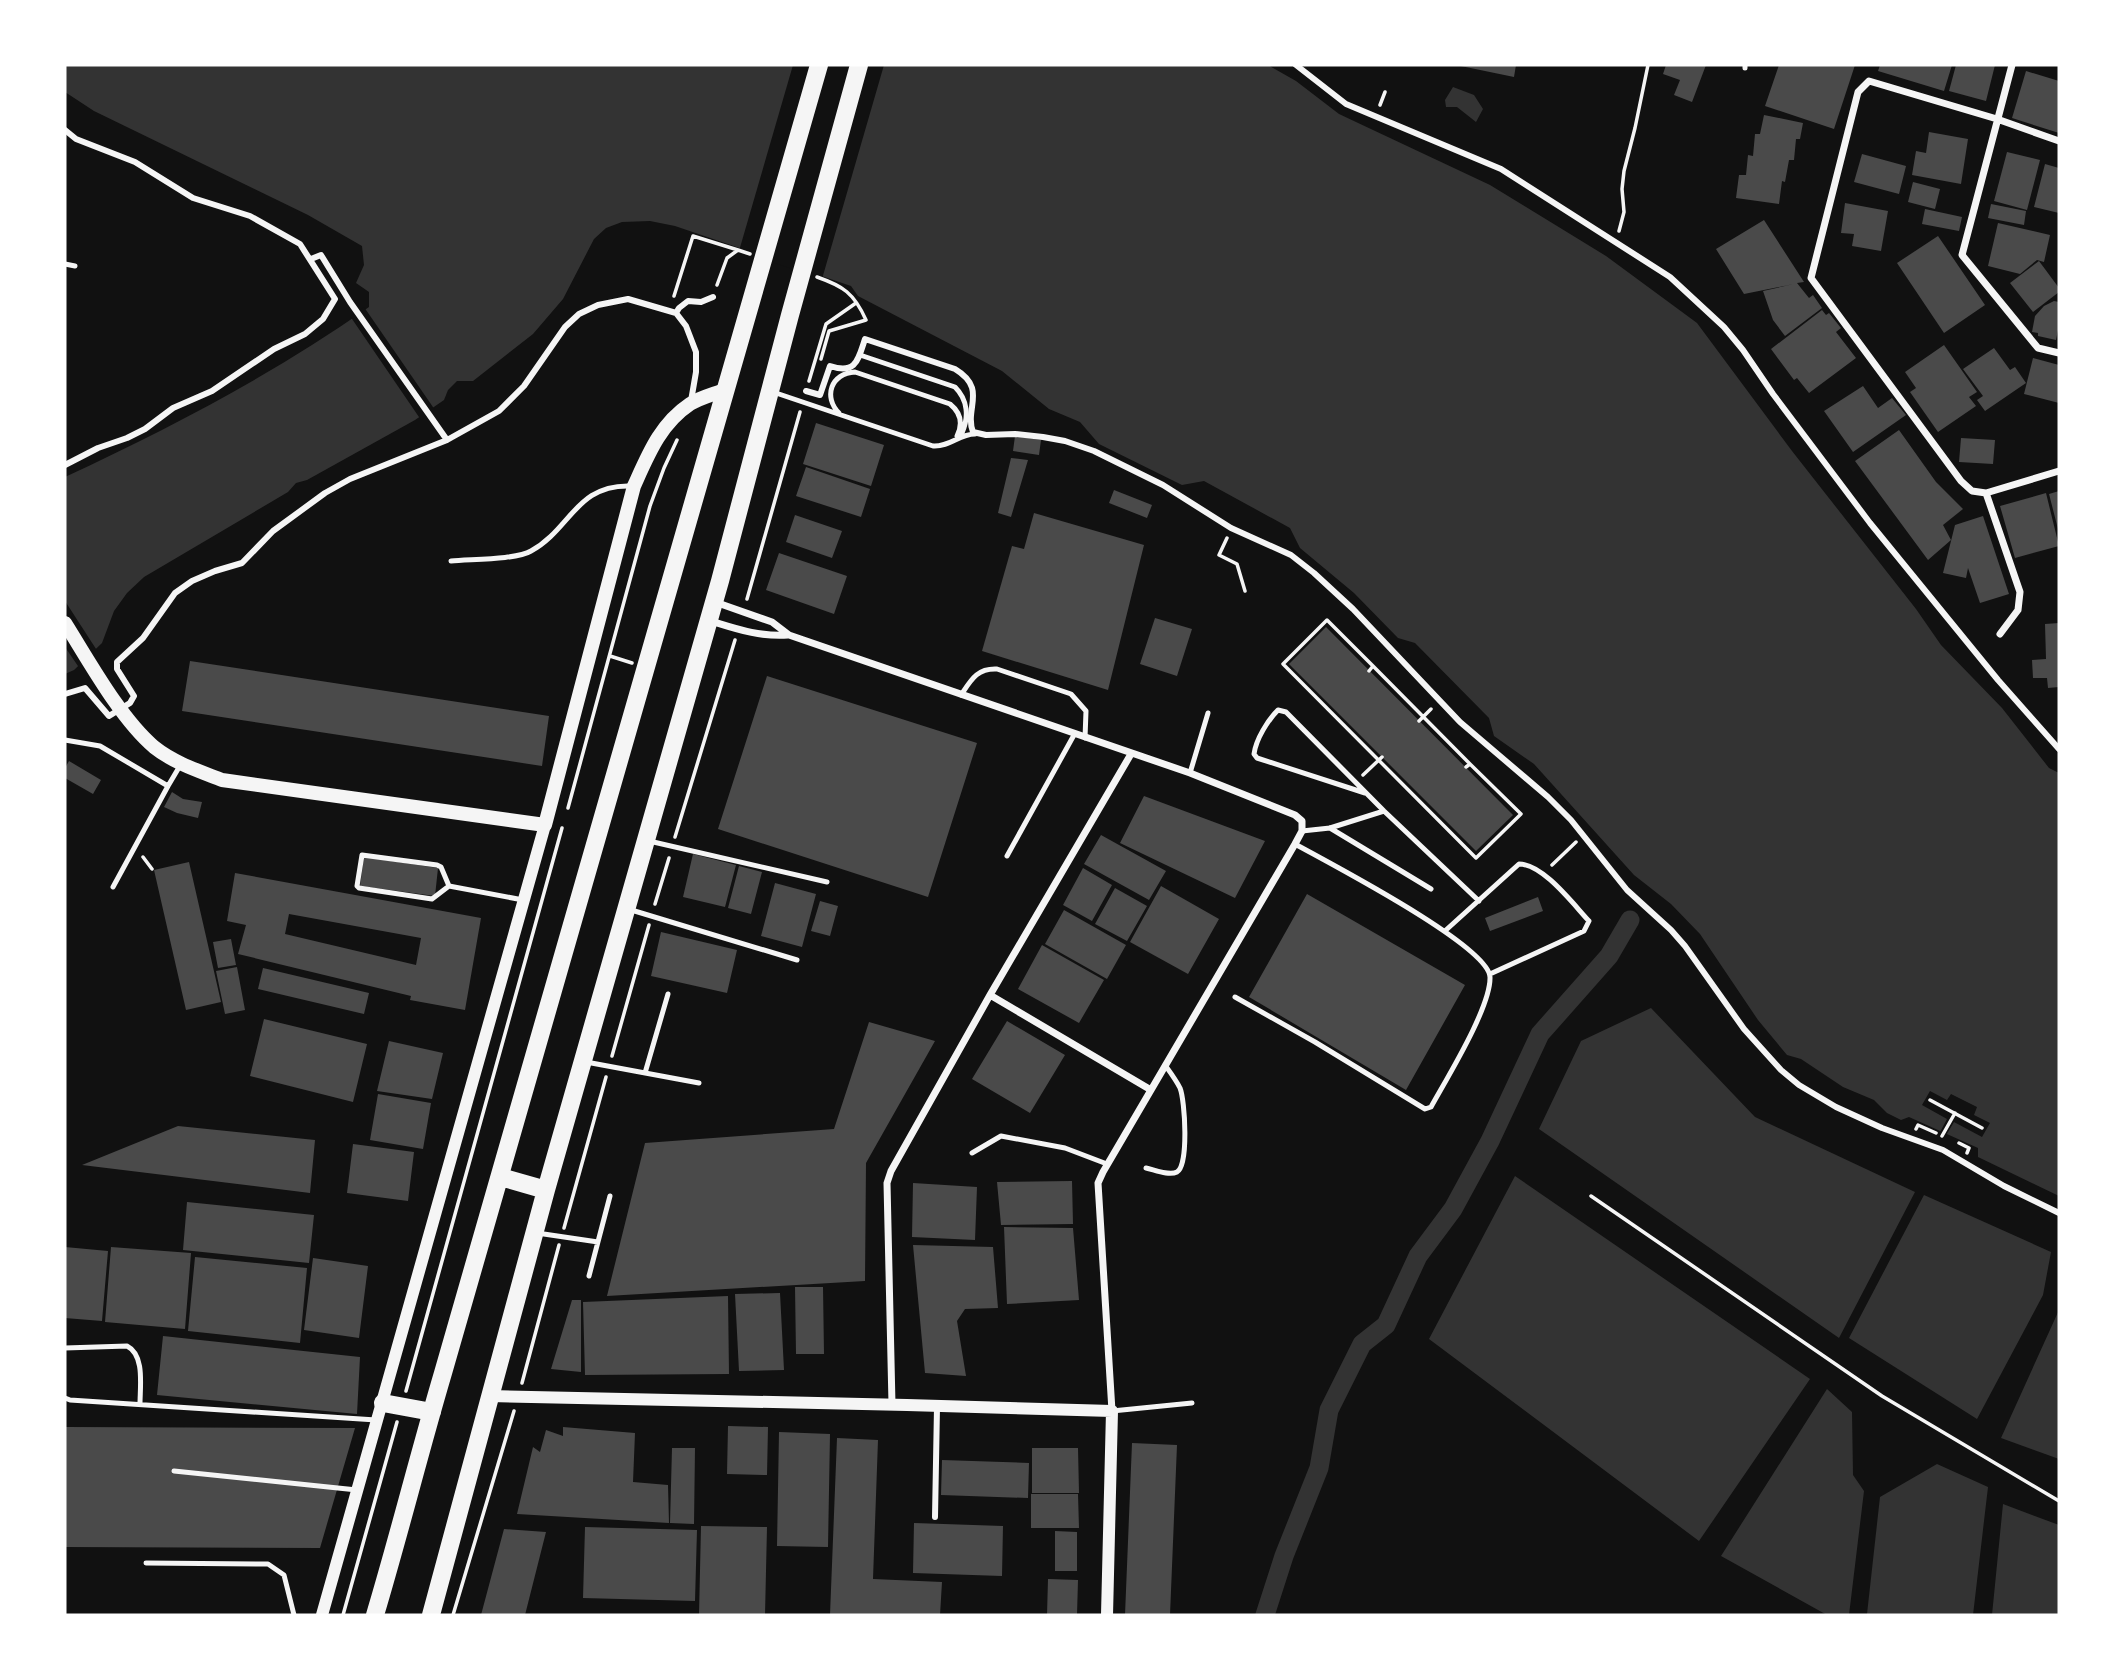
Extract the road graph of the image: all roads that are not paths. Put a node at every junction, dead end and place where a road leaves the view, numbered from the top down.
1 (819, 65) edge
2 (859, 65) edge
3 (1296, 65) edge
4 (2012, 65) edge
5 (1997, 119) junction
6 (65, 130) edge
7 (2059, 141) edge
8 (311, 259) junction
9 (65, 264) edge
10 (75, 266) dead end
11 (713, 297) road end
12 (672, 312) junction
13 (2059, 353) edge
14 (860, 355) junction
15 (727, 389) junction
16 (771, 391) junction
17 (808, 392) road end
18 (691, 404) junction
19 (849, 418) junction
20 (978, 434) junction
21 (961, 436) junction
22 (447, 440) junction
23 (950, 443) junction
24 (65, 465) edge
25 (2059, 471) edge
26 (634, 486) junction
27 (1986, 493) junction
28 (451, 561) dead end
29 (715, 602) junction
30 (709, 620) junction
31 (65, 623) edge
32 (2000, 634) dead end
33 (789, 635) junction
34 (65, 694) edge
35 (961, 695) junction
36 (118, 703) junction
37 (1208, 713) dead end
38 (1074, 735) junction
39 (1085, 738) junction
40 (65, 740) edge
41 (2059, 749) edge
42 (1131, 754) junction
43 (181, 764) junction
44 (1190, 773) junction
45 (168, 786) junction
46 (1365, 793) junction
47 (1384, 811) junction
48 (545, 825) junction
49 (1330, 828) junction
50 (1302, 831) junction
51 (646, 840) junction
52 (1295, 844) junction
53 (1007, 856) dead end
54 (827, 882) dead end
55 (449, 886) junction
56 (113, 887) dead end
57 (1431, 889) dead end
58 (523, 900) junction
59 (1479, 901) junction
60 (625, 908) junction
61 (1446, 930) junction
62 (797, 960) dead end
63 (1490, 974) junction
64 (668, 994) dead end
65 (990, 995) junction
66 (1235, 998) dead end
67 (583, 1062) junction
68 (1165, 1065) junction
69 (645, 1073) junction
70 (699, 1083) dead end
71 (1151, 1090) junction
72 (972, 1153) dead end
73 (1107, 1164) junction
74 (1146, 1168) dead end
75 (501, 1177) junction
76 (546, 1190) junction
77 (610, 1196) dead end
78 (2059, 1213) edge
79 (534, 1233) junction
80 (598, 1242) junction
81 (589, 1276) dead end
82 (65, 1348) edge
83 (490, 1396) junction
84 (65, 1398) edge
85 (1192, 1403) dead end
86 (140, 1404) junction
87 (892, 1404) junction
88 (937, 1406) junction
89 (380, 1411) junction
90 (1112, 1411) junction
91 (432, 1412) junction
92 (174, 1471) dead end
93 (357, 1490) junction
94 (935, 1517) dead end
95 (146, 1563) dead end
96 (294, 1615) edge
97 (322, 1615) edge
98 (375, 1615) edge
99 (431, 1615) edge
100 (1107, 1615) edge

1 - 15 highway
2 - 16 highway
3 - 41 street
4 - 5 street
5 - 7 street
5 - 13 street
5 - 27 street
6 - 8 street
8 - 22 street
8 - 24 street
9 - 10 lane
11 - 12 street
12 - 18 street
12 - 22 street
14 - 17 street
14 - 20 street
14 - 21 lane
15 - 18 main road
15 - 75 highway
16 - 19 lane
16 - 29 highway
18 - 26 main road
19 - 23 lane
19 - 23 lane
20 - 21 lane
20 - 78 street
21 - 23 lane
22 - 36 street
25 - 27 street
26 - 28 lane
26 - 48 main road
27 - 32 street
29 - 30 highway
29 - 33 street
30 - 33 street
30 - 51 highway
31 - 36 main road
33 - 35 street
34 - 36 street
35 - 38 street
35 - 39 lane
36 - 43 main road
37 - 44 lane
38 - 39 street
38 - 53 lane
39 - 42 street
40 - 45 lane
42 - 44 street
42 - 65 street
43 - 45 lane
43 - 48 main road
44 - 50 street
45 - 56 lane
46 - 46 lane
46 - 47 lane
47 - 49 lane
47 - 59 lane
48 - 58 street
49 - 50 lane
49 - 57 lane
50 - 52 street
51 - 54 lane
51 - 60 highway
52 - 61 lane
52 - 68 street
55 - 55 lane
55 - 58 lane
58 - 89 street
59 - 61 lane
59 - 63 lane
60 - 62 lane
60 - 67 highway
61 - 63 lane
63 - 66 lane
64 - 69 lane
65 - 71 street
65 - 87 street
67 - 69 lane
67 - 76 highway
68 - 71 street
68 - 74 lane
69 - 70 lane
71 - 73 street
72 - 73 lane
73 - 90 street
75 - 76 highway
75 - 91 highway
76 - 79 highway
77 - 80 lane
79 - 80 lane
79 - 83 highway
80 - 81 lane
82 - 86 lane
83 - 87 street
83 - 99 highway
84 - 86 lane
85 - 90 lane
86 - 89 lane
87 - 88 street
88 - 90 street
88 - 94 street
89 - 91 highway
89 - 93 street
90 - 100 street
91 - 98 highway
92 - 93 lane
93 - 97 street
95 - 96 lane

